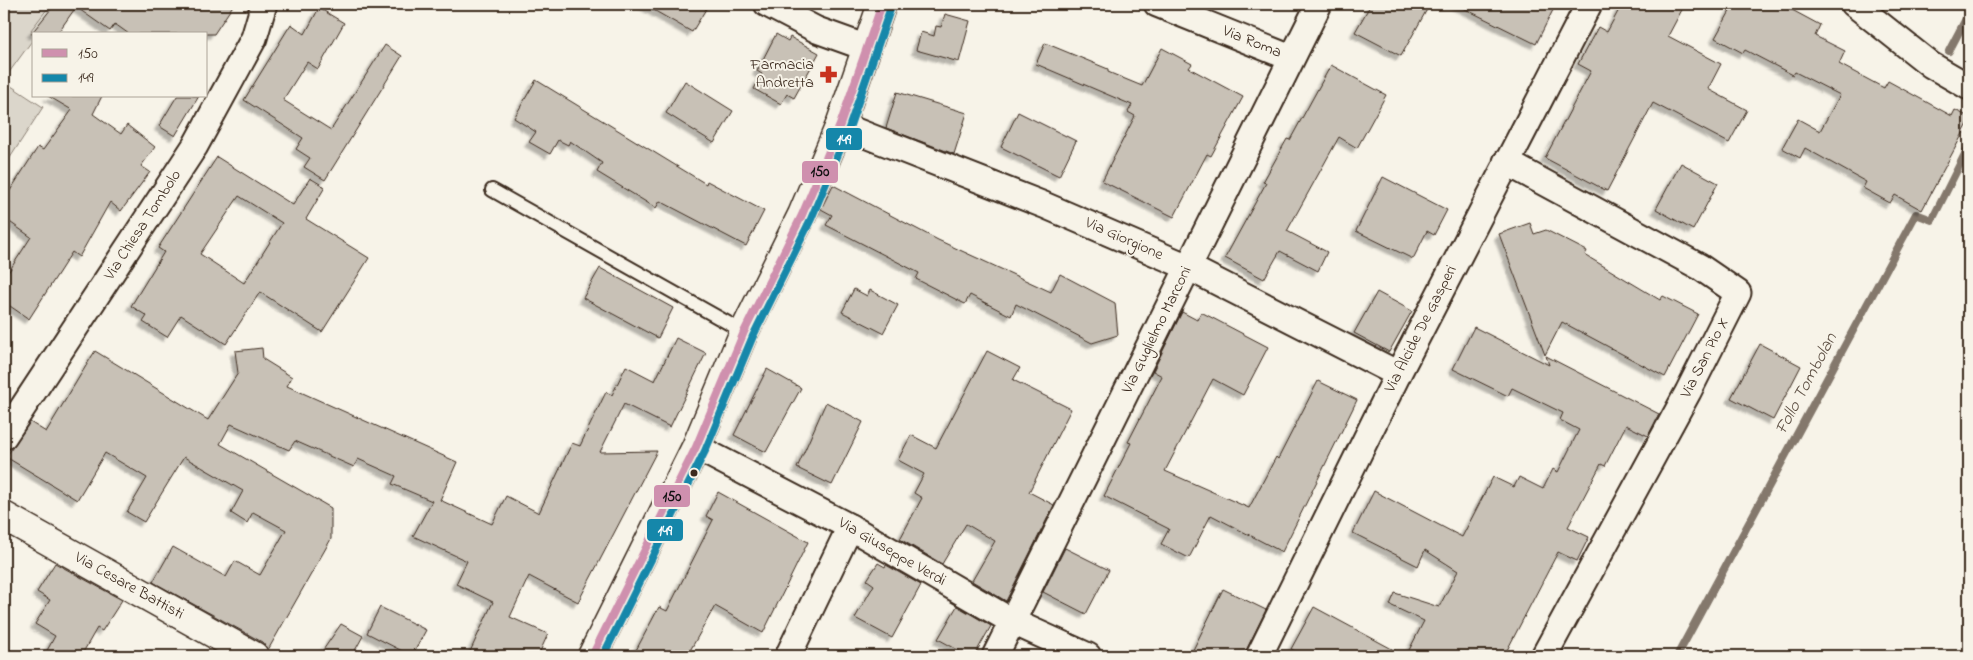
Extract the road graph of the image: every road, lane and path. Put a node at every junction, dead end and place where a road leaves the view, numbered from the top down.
1 (264, 4) edge
2 (767, 4) edge
3 (882, 4) edge
4 (1157, 4) edge
5 (1318, 4) edge
6 (1589, 4) edge
7 (1854, 4) edge
8 (867, 48) junction
9 (1291, 58) junction
10 (1969, 87) edge
11 (840, 125) junction
12 (1506, 162) junction
13 (492, 190) dead end
14 (1188, 267) junction
15 (744, 332) junction
16 (1398, 374) junction
17 (4, 436) edge
18 (696, 447) junction
19 (4, 516) edge
20 (850, 526) junction
21 (1012, 622) junction
22 (254, 656) edge
23 (592, 656) edge
24 (788, 656) edge
25 (995, 656) edge
26 (1088, 656) edge
27 (1259, 656) edge
28 (1544, 656) edge

1 - 17 street, Via Chiesa Tombolo
2 - 8 street
3 - 8 main road
4 - 9 street, Via Roma
5 - 9 street, Via Guglielmo Marconi
6 - 12 street, Via Alcide De Gasperi
7 - 10 street
8 - 11 main road
9 - 14 street, Via Guglielmo Marconi
11 - 14 street, Via Giorgione
11 - 15 main road
12 - 16 street, Via Alcide De Gasperi
12 - 28 street, Via San Pio X
13 - 15 lane
14 - 16 street, Via Giorgione
14 - 21 street, Via Guglielmo Marconi
15 - 18 main road
16 - 27 street, Via Alcide De Gasperi
18 - 20 street, Via Giuseppe Verdi
18 - 23 main road
19 - 22 main road, Via Cesare Battisti
20 - 21 street, Via Giuseppe Verdi
20 - 24 street
21 - 25 street, Via Guglielmo Marconi
21 - 26 street, Via Giuseppe Verdi

